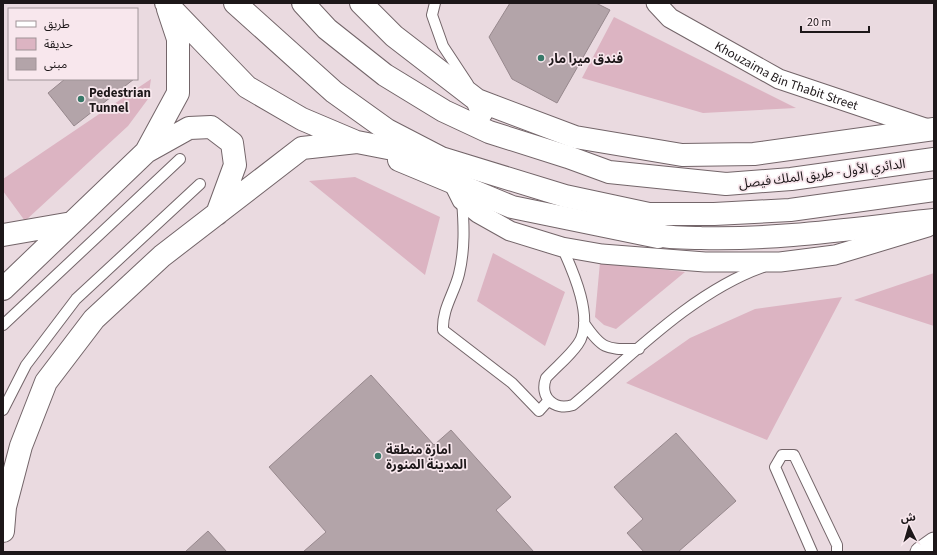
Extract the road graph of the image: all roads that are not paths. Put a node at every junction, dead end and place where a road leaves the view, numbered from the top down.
1 (166, 3) edge
2 (236, 3) edge
3 (303, 3) edge
4 (361, 3) edge
5 (435, 3) edge
6 (656, 3) edge
7 (477, 100) junction
8 (931, 129) edge
9 (489, 132) junction
10 (357, 142) junction
11 (146, 152) junction
12 (682, 155) junction
13 (441, 158) junction
14 (934, 159) edge
15 (180, 160) dead end
16 (608, 172) junction
17 (200, 184) dead end
18 (934, 190) edge
19 (458, 191) junction
20 (565, 196) junction
21 (217, 214) junction
22 (934, 220) edge
23 (72, 223) junction
24 (934, 226) edge
25 (3, 236) edge
26 (658, 237) junction
27 (562, 247) junction
28 (780, 262) junction
29 (3, 289) edge
30 (584, 323) junction
31 (3, 325) edge
32 (639, 349) junction
33 (548, 401) junction
34 (3, 410) edge
35 (3, 531) edge
36 (934, 542) edge
37 (812, 552) edge
38 (837, 552) edge
39 (920, 552) edge

1 - 10 main road
1 - 11 main road
2 - 13 main road
3 - 9 main road, الدائري الأول - طريق الملك فيصل
4 - 7 main road
5 - 7 lane
6 - 8 street, Khouzaima Bin Thabit Street
7 - 9 main road
7 - 12 main road
8 - 12 main road
9 - 16 main road, الدائري الأول - طريق الملك فيصل
10 - 13 main road
10 - 19 main road
10 - 21 main road
11 - 21 main road
11 - 23 main road
12 - 16 main road
13 - 19 main road
13 - 20 main road
14 - 16 main road, الدائري الأول - طريق الملك فيصل
15 - 31 lane
17 - 34 lane
18 - 20 main road
19 - 26 main road
19 - 27 street
19 - 33 lane
20 - 26 main road
21 - 35 main road
22 - 26 main road
23 - 25 main road
23 - 29 main road
24 - 28 street
27 - 28 street
27 - 30 lane
28 - 32 lane
30 - 32 lane
30 - 33 lane
32 - 33 lane
36 - 39 street
37 - 38 lane

